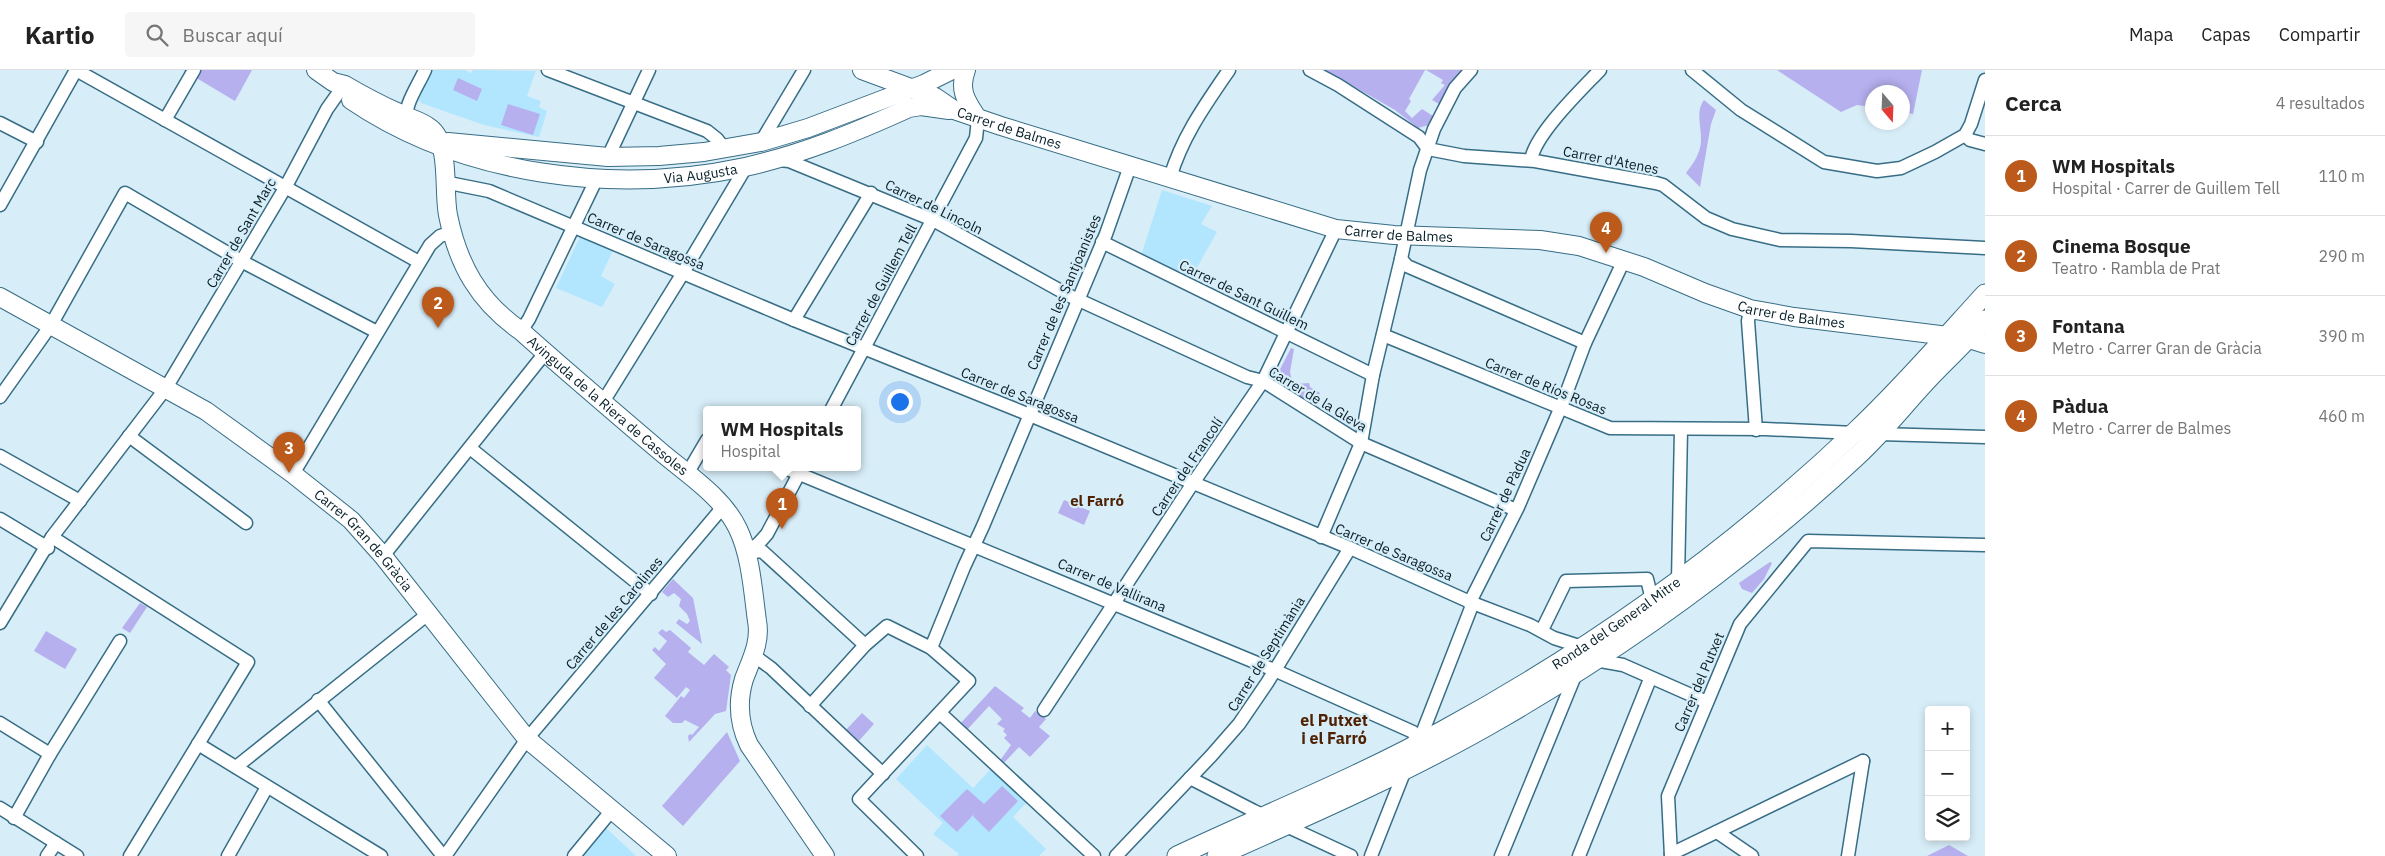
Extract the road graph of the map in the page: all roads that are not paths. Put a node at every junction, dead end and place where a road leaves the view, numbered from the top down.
1 (76, 70) edge
2 (194, 70) edge
3 (316, 70) edge
4 (425, 70) edge
5 (548, 70) edge
6 (649, 70) edge
7 (804, 70) edge
8 (862, 70) edge
9 (952, 70) edge
10 (966, 70) edge
11 (1228, 70) edge
12 (1310, 70) edge
13 (1470, 70) edge
14 (1600, 70) edge
15 (1692, 70) edge
16 (1985, 80) edge
17 (336, 87) junction
18 (911, 89) junction
19 (634, 102) junction
20 (954, 110) junction
21 (978, 119) junction
22 (165, 120) junction
23 (0, 123) edge
24 (407, 124) junction
25 (1965, 135) junction
26 (36, 142) junction
27 (1985, 144) edge
28 (440, 145) junction
29 (724, 148) junction
30 (1428, 149) junction
31 (753, 154) junction
32 (608, 157) junction
33 (771, 160) junction
34 (1530, 160) junction
35 (1130, 166) junction
36 (597, 178) junction
37 (1170, 178) junction
38 (444, 182) junction
39 (285, 188) junction
40 (871, 193) junction
41 (0, 205) edge
42 (933, 220) junction
43 (573, 226) junction
44 (1336, 229) junction
45 (452, 232) junction
46 (1406, 236) junction
47 (1102, 242) junction
48 (1985, 248) edge
49 (1402, 259) junction
50 (1624, 260) junction
51 (242, 262) junction
52 (419, 262) junction
53 (683, 273) junction
54 (1985, 294) edge
55 (0, 297) edge
56 (1078, 299) junction
57 (1750, 309) junction
58 (794, 320) junction
59 (1985, 320) edge
60 (51, 325) junction
61 (521, 331) junction
62 (377, 332) junction
63 (1288, 334) junction
64 (1383, 335) junction
65 (1948, 336) junction
66 (1977, 341) edge
67 (1585, 343) junction
68 (864, 349) junction
69 (545, 352) junction
70 (1373, 375) junction
71 (1263, 381) junction
72 (166, 388) junction
73 (0, 397) edge
74 (602, 402) junction
75 (834, 406) edge
76 (1560, 408) junction
77 (1029, 415) junction
78 (1682, 429) junction
79 (1756, 430) junction
80 (1855, 433) junction
81 (1879, 434) junction
82 (130, 436) junction
83 (1985, 437) edge
84 (1360, 443) junction
85 (703, 447) edge
86 (470, 448) junction
87 (0, 456) edge
88 (799, 471) edge
89 (802, 471) edge
90 (293, 474) junction
91 (687, 474) junction
92 (1193, 483) junction
93 (80, 501) junction
94 (723, 507) junction
95 (1516, 510) junction
96 (0, 519) edge
97 (246, 523) dead end
98 (1321, 537) junction
99 (50, 542) junction
100 (1985, 545) edge
101 (973, 546) junction
102 (1350, 548) junction
103 (746, 553) junction
104 (383, 556) junction
105 (1678, 581) junction
106 (651, 594) junction
107 (1652, 600) junction
108 (1114, 602) junction
109 (1470, 602) junction
110 (428, 614) junction
111 (0, 623) edge
112 (1542, 630) junction
113 (120, 641) dead end
114 (865, 645) junction
115 (931, 648) junction
116 (1589, 654) junction
117 (753, 656) junction
118 (1274, 670) junction
119 (1578, 671) junction
120 (1650, 679) junction
121 (318, 700) junction
122 (1707, 702) junction
123 (810, 706) junction
124 (1044, 710) dead end
125 (940, 713) junction
126 (0, 723) edge
127 (527, 739) junction
128 (198, 744) junction
129 (1418, 744) junction
130 (50, 754) junction
131 (236, 767) junction
132 (1405, 770) junction
133 (883, 774) junction
134 (1190, 778) junction
135 (267, 787) junction
136 (0, 808) edge
137 (612, 810) junction
138 (1266, 816) junction
139 (14, 818) junction
140 (1285, 826) junction
141 (1717, 832) junction
142 (56, 843) junction
143 (1671, 855) edge
144 (47, 856) edge
145 (77, 856) edge
146 (130, 856) edge
147 (228, 856) edge
148 (381, 856) edge
149 (444, 856) edge
150 (574, 856) edge
151 (667, 856) edge
152 (825, 856) edge
153 (917, 856) edge
154 (1094, 856) edge
155 (1116, 856) edge
156 (1177, 856) edge
157 (1217, 856) edge
158 (1351, 856) edge
159 (1371, 856) edge
160 (1501, 856) edge
161 (1579, 856) edge
162 (1752, 856) edge
163 (1848, 856) edge

1 - 22 street
1 - 26 street
2 - 22 street
3 - 17 main road, Via Augusta
4 - 24 street
5 - 19 street
6 - 19 street
7 - 31 street
8 - 18 main road, Carrer de Balmes
9 - 18 main road, Via Augusta
10 - 21 main road
11 - 37 street
12 - 30 street
13 - 30 street
14 - 34 street
15 - 25 street
16 - 25 street
17 - 24 main road, Via Augusta
17 - 39 street, Carrer de Sant Marc
18 - 20 main road, Carrer de Balmes
18 - 31 main road, Via Augusta
19 - 29 street
19 - 32 street
20 - 21 main road, Carrer de Balmes
20 - 33 main road
21 - 35 main road, Carrer de Balmes
21 - 42 street, Carrer de Guillem Tell
22 - 39 street
23 - 26 street
24 - 28 main road, Via Augusta
25 - 27 street
26 - 41 street
28 - 32 main road, Via Augusta
28 - 36 main road, Via Augusta
28 - 38 main road, Avinguda de la Riera de Cassoles
29 - 31 main road, Via Augusta
29 - 32 main road, Via Augusta
30 - 34 street, Carrer d'Atenes
30 - 46 street
31 - 33 main road
31 - 36 main road, Via Augusta
31 - 53 street
32 - 36 main road
33 - 40 street, Carrer de Lincoln
34 - 48 street, Carrer d'Atenes
35 - 37 main road, Carrer de Balmes
35 - 47 street, Carrer de les Santjoanistes
36 - 43 street
37 - 44 main road, Carrer de Balmes
38 - 43 street, Carrer de Saragossa
38 - 45 main road, Avinguda de la Riera de Cassoles
39 - 51 street, Carrer de Sant Marc
39 - 52 street
40 - 42 street, Carrer de Lincoln
40 - 58 street
42 - 56 street, Carrer de Lincoln
42 - 68 street, Carrer de Guillem Tell
43 - 53 street, Carrer de Saragossa
43 - 61 street
44 - 46 main road, Carrer de Balmes
44 - 63 street, Carrer del Francolí
45 - 52 street
45 - 61 main road, Avinguda de la Riera de Cassoles
46 - 49 street
46 - 50 main road, Carrer de Balmes
47 - 56 street, Carrer de les Santjoanistes
47 - 63 street, Carrer de Sant Guillem
49 - 64 street
49 - 67 street
50 - 57 main road, Carrer de Balmes
50 - 67 street, Carrer de Pàdua
51 - 60 street
51 - 62 street
51 - 72 street, Carrer de Sant Marc
52 - 62 street
53 - 58 street, Carrer de Saragossa
53 - 74 street
54 - 65 main road, Ronda del General Mitre
55 - 60 main road, Carrer Gran de Gràcia
56 - 71 street, Carrer de la Gleva
56 - 77 street, Carrer de les Santjoanistes
57 - 65 main road, Carrer de Balmes
57 - 79 street
58 - 68 street, Carrer de Saragossa
59 - 66 main road, Ronda del General Mitre
60 - 72 main road, Carrer Gran de Gràcia
60 - 73 street
61 - 69 main road, Avinguda de la Riera de Cassoles
62 - 90 street
63 - 70 street, Carrer de Sant Guillem
63 - 71 street, Carrer del Francolí
64 - 70 street
64 - 76 street, Carrer de Ríos Rosas
65 - 66 main road
65 - 80 main road, Ronda del General Mitre
66 - 81 main road, Ronda del General Mitre
67 - 76 street, Carrer de Pàdua
68 - 75 street, Carrer de Guillem Tell
68 - 77 street, Carrer de Saragossa
69 - 74 main road, Avinguda de la Riera de Cassoles
69 - 86 street
70 - 84 street
71 - 84 street, Carrer de la Gleva
71 - 92 street, Carrer del Francolí
72 - 82 street, Carrer de Sant Marc
72 - 90 main road, Carrer Gran de Gràcia
74 - 91 main road, Avinguda de la Riera de Cassoles
76 - 78 street, Carrer de Ríos Rosas
76 - 95 street, Carrer de Pàdua
77 - 92 street, Carrer de Saragossa
77 - 101 street, Carrer de les Santjoanistes
78 - 79 street, Carrer de Ríos Rosas
78 - 105 street
79 - 80 street, Carrer de Ríos Rosas
80 - 81 main road
80 - 105 main road, Ronda del General Mitre
81 - 83 street
81 - 116 main road, Ronda del General Mitre
82 - 93 street, Carrer de Sant Marc
82 - 97 street
84 - 95 street, Carrer de la Gleva
84 - 98 street
85 - 91 street
86 - 104 street
86 - 106 street
87 - 93 street
88 - 103 street
89 - 101 street, Carrer de Vallirana
90 - 104 main road, Carrer Gran de Gràcia
91 - 94 main road, Avinguda de la Riera de Cassoles
92 - 98 street, Carrer de Saragossa
92 - 108 street, Carrer del Francolí
93 - 99 street, Carrer de Sant Marc
94 - 103 main road, Avinguda de la Riera de Cassoles
94 - 106 street, Carrer de les Carolines
95 - 109 street, Carrer de Pàdua
96 - 99 street
98 - 102 street, Carrer de Saragossa
99 - 111 street, Carrer de Sant Marc
99 - 128 street
100 - 122 street, Carrer del Putxet
101 - 108 street, Carrer de Vallirana
101 - 115 street, Carrer de les Santjoanistes
102 - 109 street, Carrer de Saragossa
102 - 118 street, Carrer de Septimània
103 - 114 street
103 - 117 main road, Avinguda de la Riera de Cassoles
104 - 110 main road, Carrer Gran de Gràcia
105 - 107 main road, Ronda del General Mitre
106 - 127 street, Carrer de les Carolines
107 - 112 street
107 - 116 main road, Ronda del General Mitre
108 - 118 street, Carrer de Vallirana
108 - 124 street, Carrer del Francolí
109 - 112 street, Carrer de Saragossa
109 - 129 street, Carrer de Pàdua
110 - 121 street
110 - 127 main road, Carrer Gran de Gràcia
112 - 116 street, Carrer de Saragossa
113 - 130 street
114 - 115 street
114 - 123 street
115 - 125 street
116 - 119 main road, Ronda del General Mitre
116 - 120 street, Carrer de Saragossa
116 - 129 main road, Ronda del General Mitre
117 - 123 street
117 - 152 main road, Avinguda de la Riera de Cassoles
118 - 129 street, Carrer de Vallirana
118 - 134 street, Carrer de Septimània
119 - 132 main road, Ronda del General Mitre
119 - 160 street
120 - 122 street, Carrer de Saragossa
120 - 161 street
121 - 131 street
121 - 149 street
122 - 143 street, Carrer del Putxet
123 - 133 street
125 - 133 street
125 - 154 street
126 - 130 street
127 - 137 main road, Carrer Gran de Gràcia
127 - 149 street, Carrer de les Carolines
128 - 131 street
128 - 146 street
129 - 132 main road
129 - 138 main road, Ronda del General Mitre
130 - 139 street
131 - 135 street
132 - 140 main road, Ronda del General Mitre
132 - 159 street
133 - 153 street
134 - 138 street
134 - 155 street, Carrer de Septimània
135 - 147 street
135 - 148 street
136 - 139 street
137 - 150 street
137 - 151 main road, Carrer Gran de Gràcia
138 - 140 street
138 - 156 main road, Ronda del General Mitre
139 - 142 street
140 - 157 main road, Ronda del General Mitre
140 - 158 street
141 - 143 street
141 - 162 street
141 - 163 street
142 - 144 street
142 - 145 street

